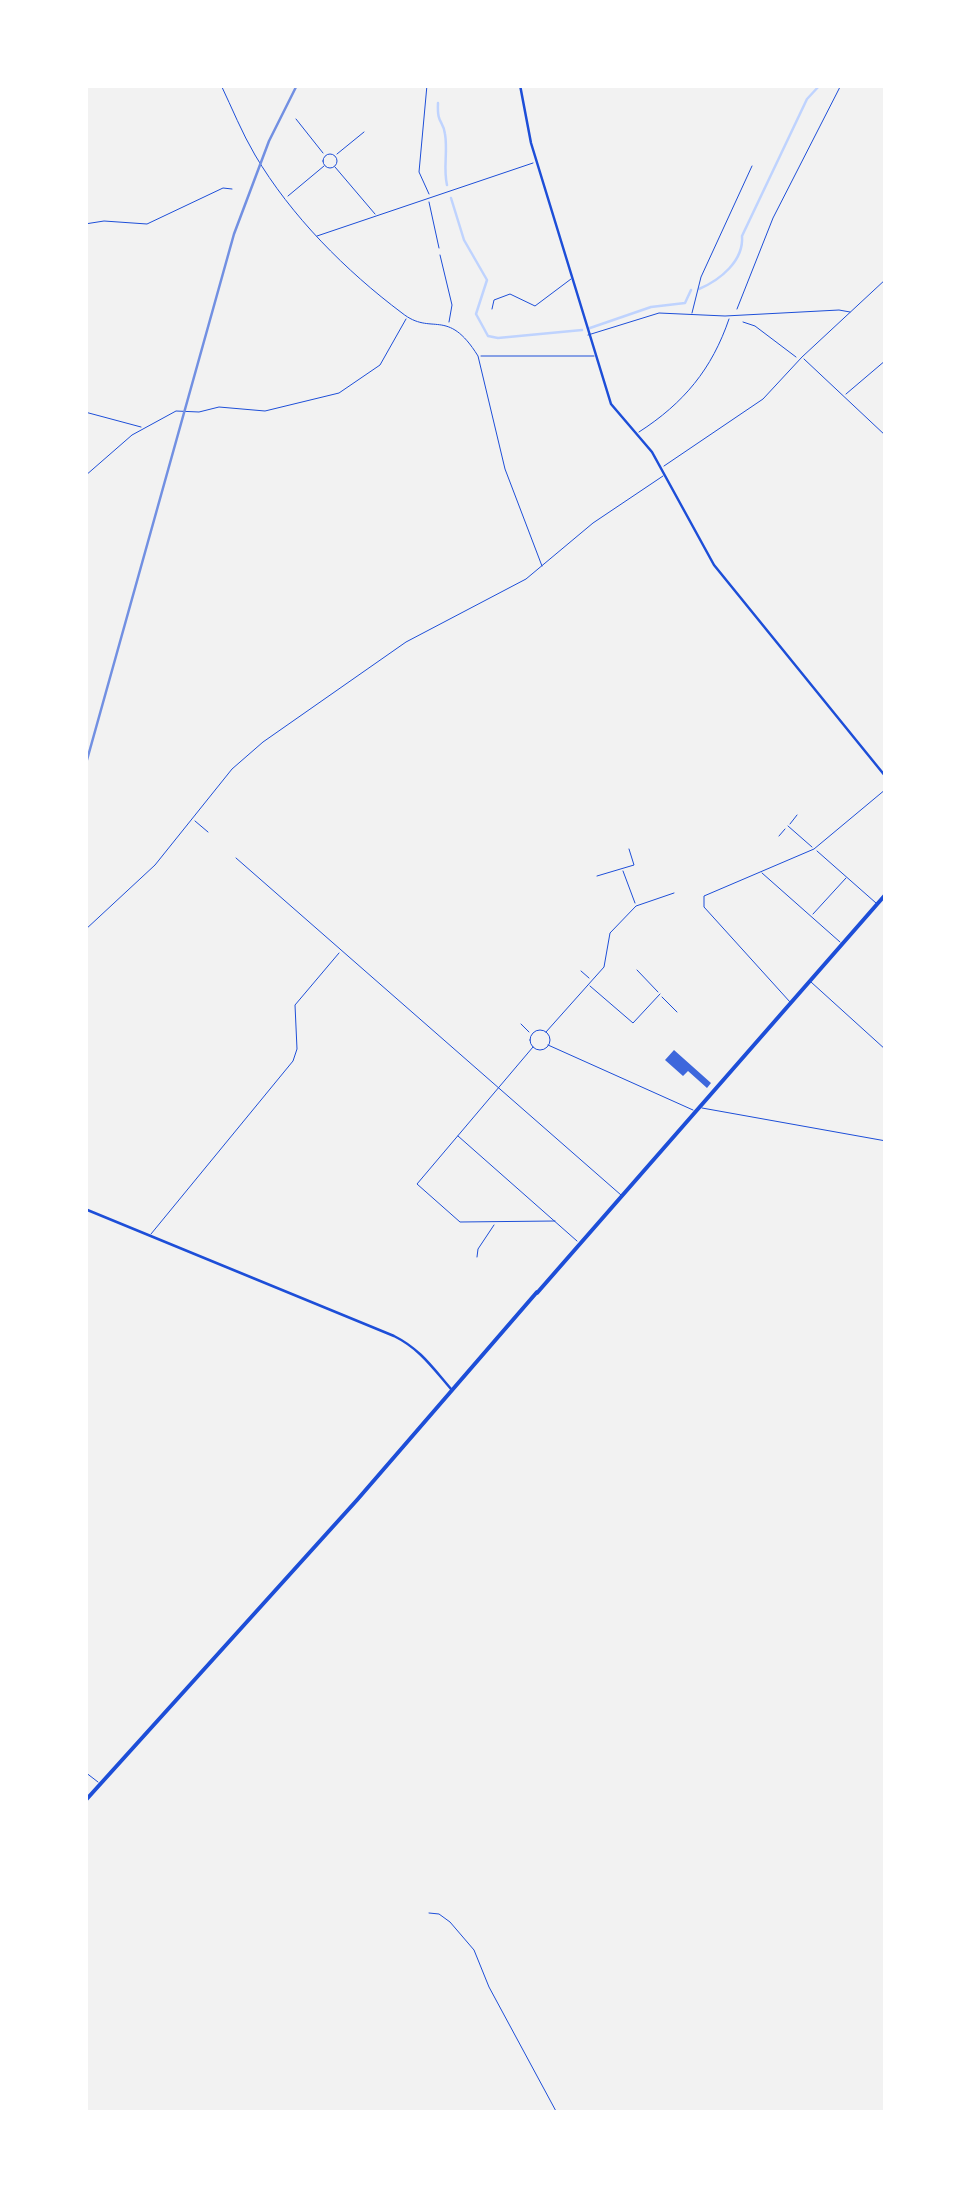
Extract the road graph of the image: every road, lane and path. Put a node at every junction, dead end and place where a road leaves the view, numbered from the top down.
1 (222, 85) edge
2 (427, 85) edge
3 (520, 85) edge
4 (841, 85) edge
5 (296, 119) dead end
6 (364, 132) dead end
7 (325, 155) junction
8 (335, 156) junction
9 (536, 161) junction
10 (324, 166) junction
11 (335, 166) junction
12 (752, 166) dead end
13 (232, 189) dead end
14 (285, 198) junction
15 (430, 198) junction
16 (377, 216) junction
17 (85, 224) edge
18 (317, 236) junction
19 (439, 248) joint
20 (571, 280) junction
21 (886, 280) edge
22 (492, 308) dead end
23 (692, 312) junction
24 (850, 313) junction
25 (732, 315) junction
26 (406, 318) junction
27 (449, 326) junction
28 (588, 335) junction
29 (478, 356) junction
30 (594, 356) junction
31 (801, 358) junction
32 (886, 360) edge
33 (844, 396) junction
34 (85, 412) edge
35 (144, 428) junction
36 (636, 434) junction
37 (886, 436) edge
38 (662, 468) junction
39 (665, 474) junction
40 (85, 476) edge
41 (542, 566) junction
42 (886, 777) edge
43 (886, 790) edge
44 (797, 815) dead end
45 (192, 819) junction
46 (788, 826) junction
47 (208, 832) dead end
48 (779, 836) dead end
49 (814, 848) junction
50 (630, 849) dead end
51 (236, 858) dead end
52 (623, 869) junction
53 (760, 872) junction
54 (597, 876) dead end
55 (847, 878) junction
56 (674, 892) dead end
57 (886, 894) edge
58 (877, 904) junction
59 (636, 906) junction
60 (811, 916) junction
61 (85, 930) edge
62 (842, 944) junction
63 (342, 950) junction
64 (637, 970) dead end
65 (581, 971) dead end
66 (592, 980) junction
67 (810, 981) junction
68 (588, 984) junction
69 (660, 994) junction
70 (790, 1003) junction
71 (677, 1012) dead end
72 (522, 1024) dead end
73 (546, 1032) junction
74 (532, 1034) junction
75 (548, 1045) junction
76 (533, 1047) junction
77 (886, 1050) edge
78 (498, 1088) junction
79 (697, 1109) junction
80 (457, 1135) junction
81 (886, 1141) edge
82 (621, 1196) junction
83 (85, 1209) edge
84 (555, 1221) junction
85 (496, 1223) junction
86 (150, 1236) junction
87 (580, 1243) junction
88 (476, 1257) dead end
89 (454, 1388) junction
90 (85, 1772) edge
91 (101, 1784) junction
92 (85, 1802) edge
93 (429, 1913) dead end
94 (557, 2113) edge

1 - 14 street
2 - 15 street
3 - 9 street
4 - 25 path
5 - 7 street
6 - 8 street
7 - 8 street
7 - 10 street
8 - 11 street
9 - 15 street
9 - 20 street
10 - 11 street
10 - 14 street
11 - 16 street
12 - 23 street
13 - 17 path
14 - 18 street
15 - 16 street
15 - 19 street
16 - 18 street
18 - 26 street
19 - 27 path
20 - 22 street
20 - 28 street
21 - 24 street
23 - 25 street
23 - 28 street
24 - 25 street
24 - 31 street
25 - 31 path
25 - 36 street
26 - 27 street
26 - 35 street
27 - 29 street
28 - 30 street
29 - 30 street
29 - 41 street
30 - 36 street
31 - 33 street
31 - 38 street
32 - 33 street
33 - 37 street
34 - 35 street
35 - 40 street
36 - 38 street
38 - 39 street
39 - 41 street
39 - 42 street
41 - 45 street
43 - 49 street
44 - 46 street
45 - 47 street
45 - 61 street
46 - 48 street
46 - 49 street
49 - 53 street
49 - 55 street
50 - 52 street
51 - 63 street
52 - 54 street
52 - 59 street
53 - 60 street
53 - 70 street
55 - 58 street
55 - 60 street
56 - 59 street
57 - 58 main road
58 - 62 main road
59 - 66 street
60 - 62 street
62 - 67 main road
63 - 78 street
63 - 86 street
64 - 69 street
65 - 66 street
66 - 68 street
67 - 70 main road
67 - 77 street
68 - 69 street
68 - 73 street
69 - 71 street
70 - 79 main road
72 - 74 street
73 - 74 street
73 - 75 street
74 - 76 street
75 - 76 street
75 - 79 street
76 - 78 street
78 - 80 street
78 - 82 street
79 - 81 street
79 - 82 main road
80 - 84 street
80 - 85 street
82 - 87 main road
83 - 86 street
84 - 85 street
84 - 87 street
85 - 88 street
86 - 89 street
87 - 89 main road
89 - 91 main road
90 - 91 street
91 - 92 main road
93 - 94 path

